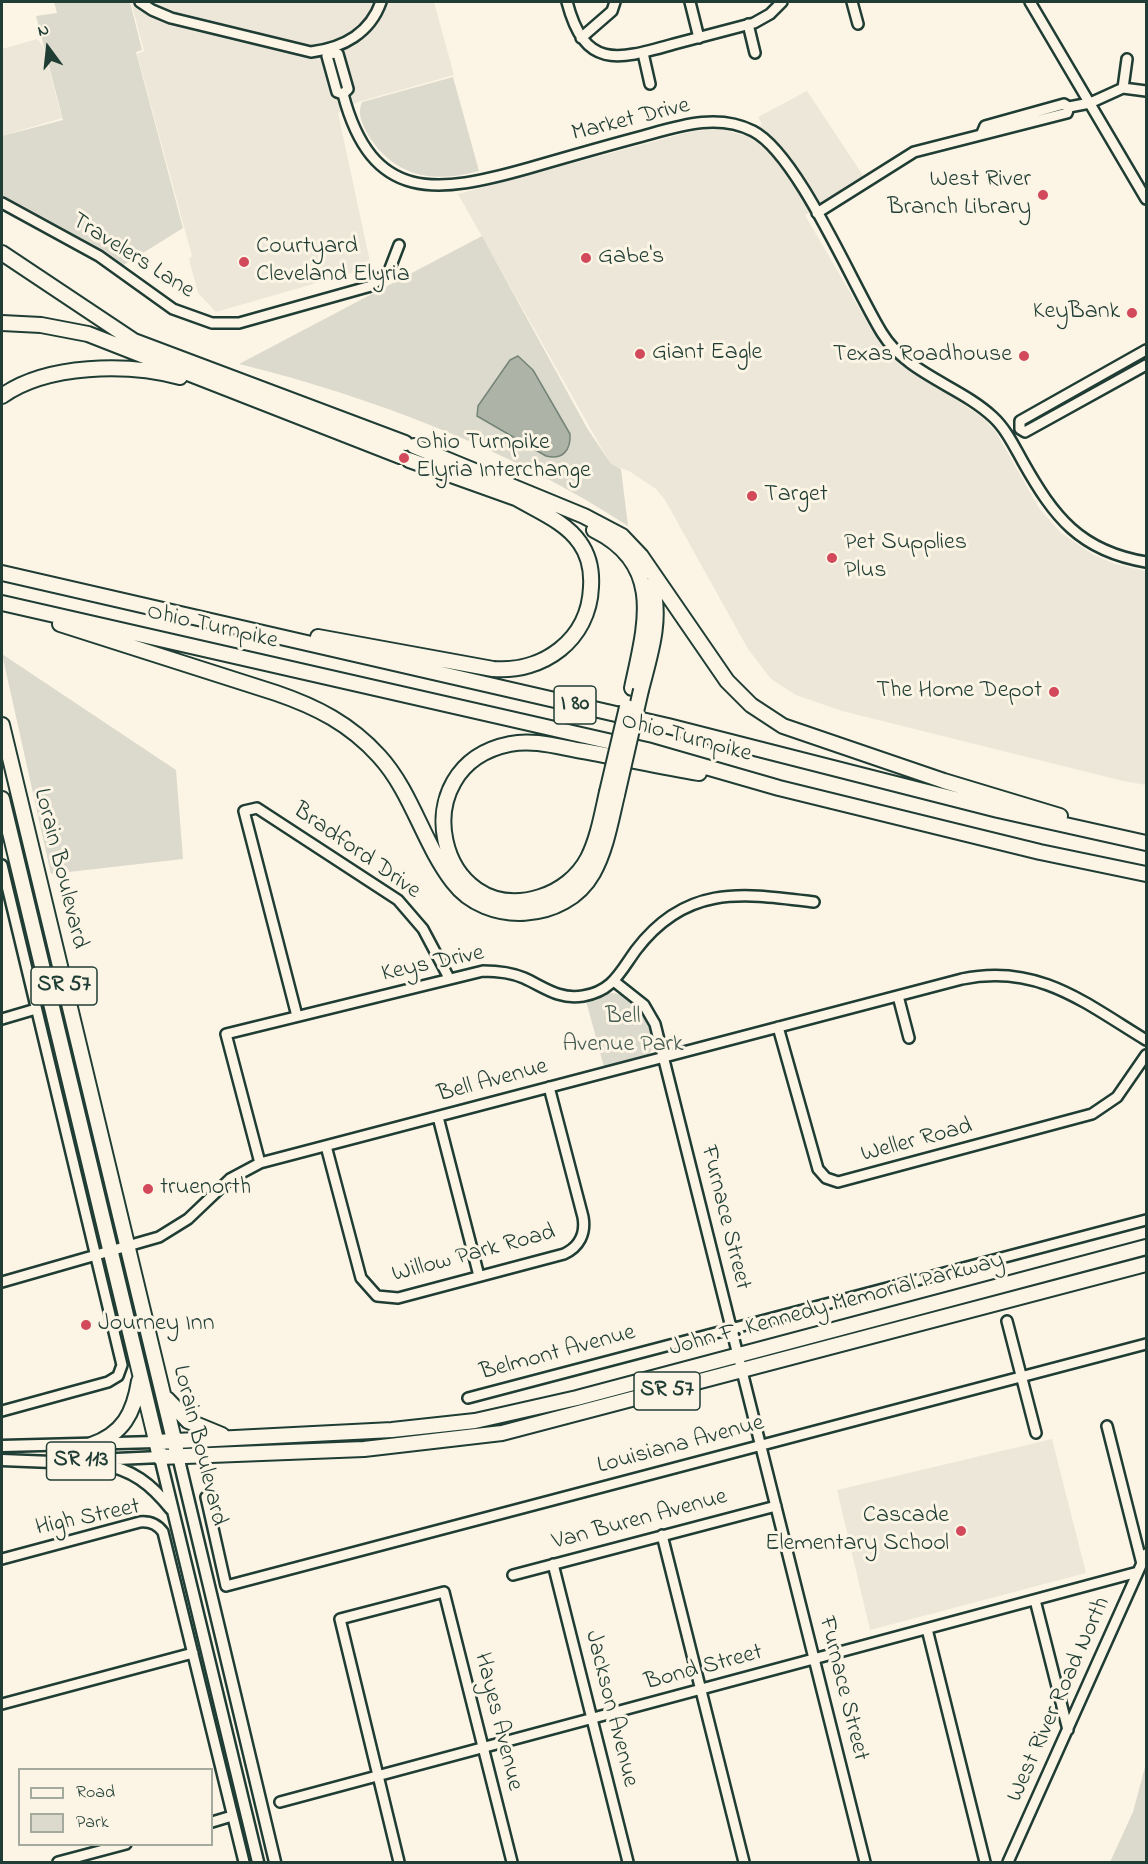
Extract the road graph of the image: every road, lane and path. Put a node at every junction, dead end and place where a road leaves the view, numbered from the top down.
1 (140, 2) edge
2 (381, 2) edge
3 (567, 2) edge
4 (615, 2) edge
5 (690, 2) edge
6 (783, 2) edge
7 (852, 2) edge
8 (1030, 2) edge
9 (748, 24) junction
10 (858, 24) dead end
11 (581, 38) junction
12 (699, 38) junction
13 (331, 51) junction
14 (643, 52) junction
15 (755, 53) dead end
16 (1126, 58) dead end
17 (650, 84) dead end
18 (1123, 88) junction
19 (1146, 91) edge
20 (1090, 103) junction
21 (1145, 194) edge
22 (2, 203) edge
23 (817, 213) junction
24 (399, 245) dead end
25 (2, 253) edge
26 (2, 317) edge
27 (2, 323) edge
28 (134, 341) junction
29 (1146, 350) edge
30 (1146, 365) edge
31 (235, 392) junction
32 (2, 396) edge
33 (1020, 429) junction
34 (1008, 435) junction
35 (407, 451) junction
36 (516, 498) junction
37 (1146, 562) edge
38 (648, 568) junction
39 (2, 573) edge
40 (2, 603) edge
41 (162, 609) junction
42 (636, 689) junction
43 (2, 725) edge
44 (779, 788) junction
45 (612, 794) junction
46 (2, 799) edge
47 (1146, 838) edge
48 (1146, 843) edge
49 (2, 865) edge
50 (1146, 874) edge
51 (4, 887) edge
52 (814, 902) dead end
53 (449, 978) junction
54 (615, 982) junction
55 (898, 996) junction
56 (36, 1009) junction
57 (297, 1016) junction
58 (2, 1019) edge
59 (778, 1027) junction
60 (909, 1038) dead end
61 (1146, 1040) edge
62 (1146, 1055) edge
63 (664, 1057) junction
64 (549, 1087) junction
65 (438, 1116) junction
66 (326, 1146) junction
67 (260, 1164) junction
68 (1146, 1221) edge
69 (126, 1247) junction
70 (1146, 1247) edge
71 (111, 1252) junction
72 (96, 1256) junction
73 (1146, 1264) edge
74 (479, 1276) junction
75 (2, 1281) edge
76 (1007, 1321) dead end
77 (732, 1329) junction
78 (1146, 1344) edge
79 (738, 1355) junction
80 (742, 1372) junction
81 (140, 1376) junction
82 (1022, 1377) junction
83 (159, 1384) junction
84 (468, 1398) dead end
85 (2, 1411) edge
86 (1107, 1426) dead end
87 (1036, 1433) dead end
88 (233, 1438) junction
89 (174, 1441) junction
90 (156, 1442) junction
91 (91, 1445) junction
92 (761, 1445) junction
93 (2, 1446) edge
94 (178, 1456) junction
95 (160, 1457) junction
96 (2, 1460) edge
97 (76, 1461) junction
98 (206, 1497) dead end
99 (776, 1506) junction
100 (174, 1513) junction
101 (662, 1535) junction
102 (1146, 1554) edge
103 (2, 1559) edge
104 (553, 1564) junction
105 (1140, 1568) junction
106 (513, 1575) dead end
107 (1035, 1600) junction
108 (927, 1629) junction
109 (193, 1653) junction
110 (814, 1659) junction
111 (700, 1690) junction
112 (2, 1704) edge
113 (592, 1719) junction
114 (1068, 1730) junction
115 (484, 1748) junction
116 (378, 1777) junction
117 (280, 1802) dead end
118 (232, 1816) junction
119 (213, 1822) edge
120 (124, 1846) edge
121 (96, 1858) edge
122 (58, 1863) edge
123 (244, 1863) edge
124 (258, 1863) edge
125 (275, 1863) edge
126 (399, 1863) edge
127 (512, 1863) edge
128 (628, 1863) edge
129 (744, 1863) edge
130 (865, 1863) edge
131 (985, 1863) edge
132 (1008, 1863) edge

1 - 13 street
2 - 13 street
3 - 11 street
4 - 11 street
5 - 12 street
6 - 9 street
7 - 10 street
8 - 20 street
9 - 12 street
9 - 15 street
11 - 14 street
12 - 14 street
13 - 23 street, Market Drive
14 - 17 street
16 - 18 street
18 - 19 street
18 - 20 street
20 - 21 street
20 - 23 street
22 - 24 street, Travelers Lane
23 - 34 street, Market Drive
25 - 28 highway
26 - 28 highway
27 - 31 highway
28 - 35 highway
29 - 33 street
30 - 33 street
31 - 32 highway
31 - 35 highway
33 - 34 street
34 - 37 street, Market Drive
35 - 36 highway
35 - 38 highway
36 - 41 highway
36 - 42 highway
38 - 42 highway
38 - 47 highway
39 - 41 highway, Ohio Turnpike / I 80
40 - 44 highway, Ohio Turnpike / I 80
40 - 45 highway
41 - 48 highway, Ohio Turnpike / I 80
42 - 45 highway, bridge
43 - 69 highway, Lorain Boulevard / SR 57
44 - 45 highway
44 - 50 highway, Ohio Turnpike / I 80
46 - 71 highway, Lorain Boulevard / SR 57
49 - 51 street
51 - 56 street
52 - 54 street
53 - 54 street, Keys Drive
53 - 57 street, Keys Drive
53 - 57 street, Bradford Drive
54 - 63 street, Furnace Street
55 - 59 street, Bell Avenue
55 - 60 street
55 - 61 street, Bell Avenue
56 - 58 street
56 - 72 street
57 - 67 street, Keys Drive
59 - 62 street, Weller Road
59 - 63 street, Bell Avenue
63 - 64 street, Bell Avenue
63 - 77 street, Furnace Street
64 - 65 street, Bell Avenue
64 - 74 street, Willow Park Road
65 - 66 street, Bell Avenue
65 - 74 street
66 - 67 street, Bell Avenue
66 - 74 street, Willow Park Road
67 - 69 street, Bell Avenue
68 - 77 street, Belmont Avenue
69 - 71 street, Bell Avenue
69 - 83 highway, Lorain Boulevard / SR 57
70 - 79 highway, John F. Kennedy Memorial Parkway / SR 57
71 - 72 street, Bell Avenue
71 - 81 highway, Lorain Boulevard / SR 57
72 - 75 street, Bell Avenue
72 - 85 street
73 - 80 highway, John F. Kennedy Memorial Parkway / SR 57
76 - 82 street
77 - 79 street, Furnace Street
77 - 84 street, Belmont Avenue
78 - 82 street, Louisiana Avenue
79 - 80 street, Furnace Street
79 - 88 highway, John F. Kennedy Memorial Parkway / SR 57
80 - 92 street, Furnace Street
80 - 94 highway, John F. Kennedy Memorial Parkway / SR 57
81 - 90 highway, Lorain Boulevard / SR 57
81 - 91 highway
82 - 87 street
82 - 92 street, Louisiana Avenue
83 - 88 highway, SR 57
83 - 89 highway, Lorain Boulevard
86 - 105 street
88 - 89 highway, John F. Kennedy Memorial Parkway / SR 113
89 - 90 highway, John F. Kennedy Memorial Parkway / SR 113
89 - 94 highway, Lorain Boulevard
90 - 91 main road, John F. Kennedy Memorial Parkway / SR 113
90 - 95 highway, Lorain Boulevard / SR 57
91 - 93 main road, John F. Kennedy Memorial Parkway / SR 113
92 - 98 street, Louisiana Avenue
92 - 99 street, Furnace Street
94 - 95 highway, John F. Kennedy Memorial Parkway / SR 57
94 - 125 main road, Lorain Boulevard
95 - 97 main road, John F. Kennedy Memorial Parkway / SR 113
95 - 100 main road, Lorain Boulevard
96 - 97 main road, John F. Kennedy Memorial Parkway / SR 113
97 - 100 main road
99 - 101 street, Van Buren Avenue
99 - 110 street, Furnace Street
100 - 124 main road, Lorain Boulevard
101 - 104 street, Van Buren Avenue
101 - 111 street
102 - 105 street, West River Road North
103 - 109 street, High Street
104 - 106 street, Van Buren Avenue
104 - 113 street, Jackson Avenue
105 - 107 street, Bond Street
105 - 114 street, West River Road North
107 - 108 street, Bond Street
107 - 114 street
108 - 110 street, Bond Street
108 - 131 street
109 - 112 street
109 - 118 street
110 - 111 street, Bond Street
110 - 130 street, Furnace Street
111 - 113 street, Bond Street
111 - 129 street
113 - 115 street, Bond Street
113 - 128 street, Jackson Avenue
114 - 132 street, West River Road North
115 - 116 street, Bond Street
115 - 116 street, Hayes Avenue
115 - 127 street, Hayes Avenue
116 - 117 street, Bond Street
116 - 126 street
118 - 119 street
118 - 123 street
120 - 121 street
121 - 122 street

